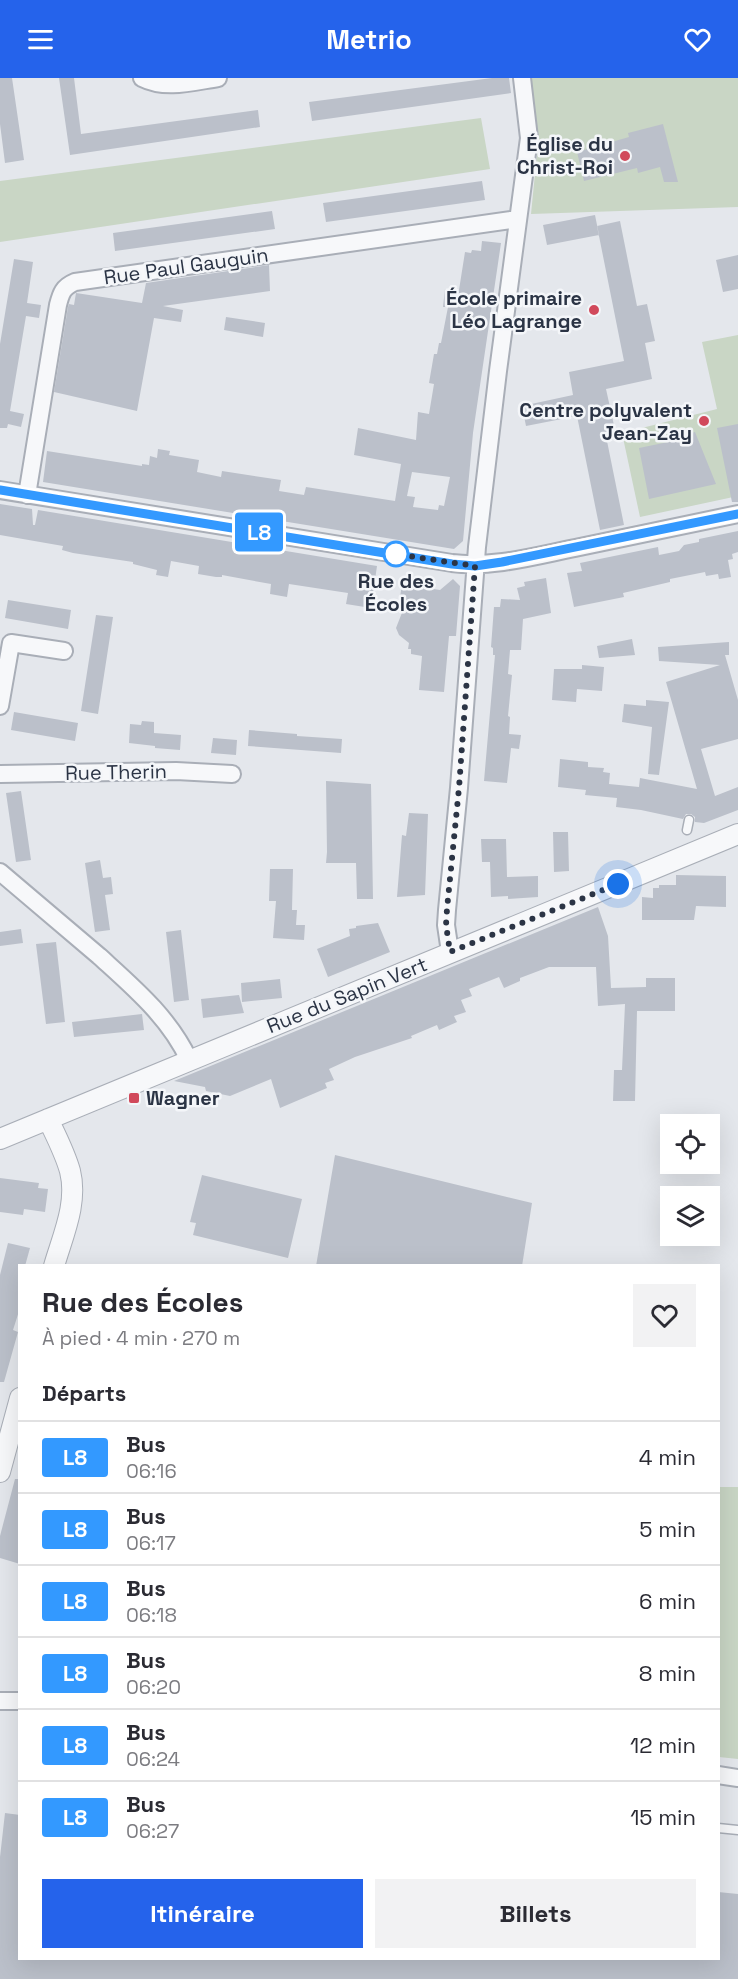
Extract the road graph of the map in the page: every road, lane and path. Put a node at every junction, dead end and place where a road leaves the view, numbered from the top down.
1 (142, 78) edge
2 (218, 78) edge
3 (522, 78) edge
4 (518, 219) junction
5 (0, 490) edge
6 (27, 495) junction
7 (738, 514) edge
8 (475, 566) junction
9 (64, 651) dead end
10 (0, 706) edge
11 (0, 774) edge
12 (232, 774) dead end
13 (689, 820) dead end
14 (687, 830) dead end
15 (738, 834) edge
16 (0, 872) edge
17 (450, 952) junction
18 (189, 1060) junction
19 (48, 1119) junction
20 (0, 1139) edge
21 (55, 1264) edge
22 (18, 1403) edge
23 (0, 1472) edge
24 (720, 1775) edge
25 (738, 1778) edge
26 (720, 1828) edge
27 (738, 1830) edge

1 - 2 street
3 - 4 street
4 - 6 street, Rue Paul Gauguin
4 - 8 street
5 - 6 street
6 - 8 street
7 - 8 street
8 - 17 street
9 - 10 street
11 - 12 street, Rue Therin
13 - 14 lane
15 - 17 street, Rue du Sapin Vert
16 - 18 street
17 - 18 street, Rue du Sapin Vert
18 - 19 street, Rue du Sapin Vert
19 - 20 street, Rue du Sapin Vert
19 - 21 street
22 - 23 street
24 - 25 street
26 - 27 lane

